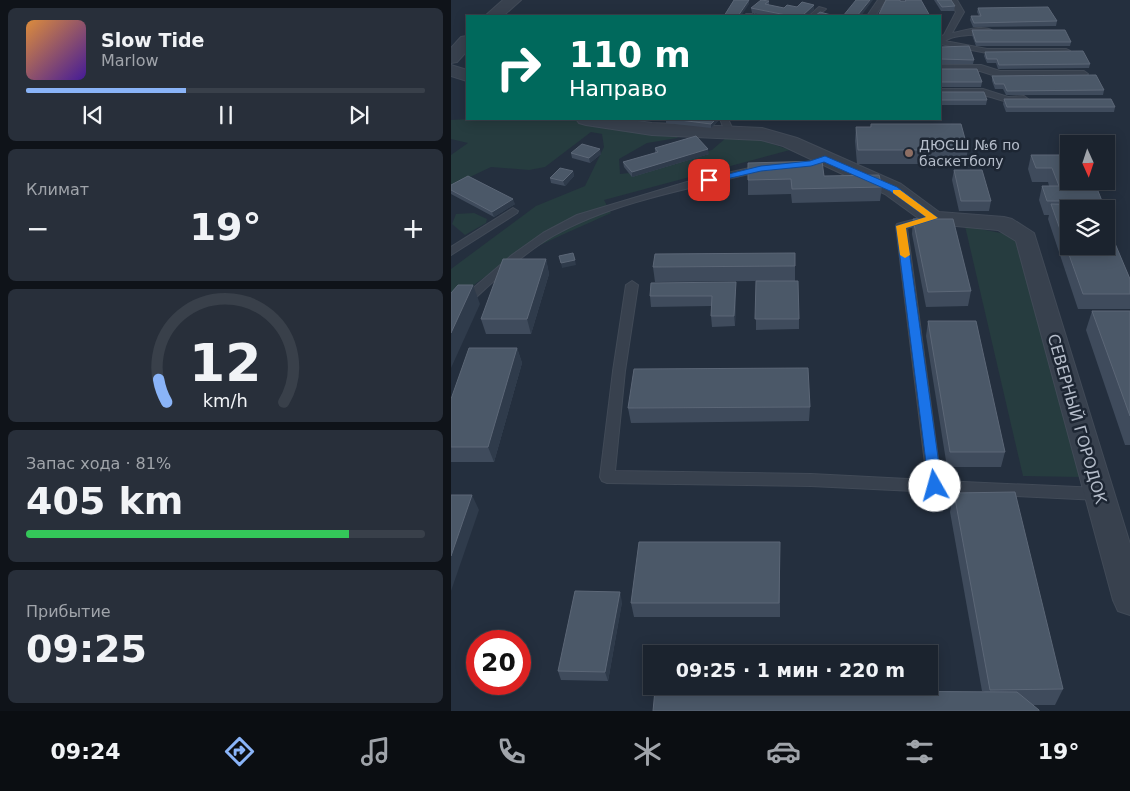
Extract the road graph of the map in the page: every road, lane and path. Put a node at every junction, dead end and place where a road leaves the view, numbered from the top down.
1 (513, 0) edge
2 (882, 0) edge
3 (953, 0) edge
4 (822, 9) dead end
5 (494, 15) edge
6 (814, 15) edge
7 (872, 15) edge
8 (995, 31) edge
9 (942, 39) edge
10 (466, 41) edge
11 (1066, 51) edge
12 (451, 58) edge
13 (941, 68) edge
14 (451, 70) edge
15 (1084, 74) edge
16 (466, 76) edge
17 (941, 92) edge
18 (1035, 100) edge
19 (593, 120) edge
20 (726, 125) edge
21 (778, 166) edge
22 (513, 211) dead end
23 (933, 218) junction
24 (451, 252) edge
25 (632, 285) dead end
26 (451, 313) edge
27 (935, 486) junction
28 (1099, 494) junction
29 (1130, 600) edge

1 - 5 street
2 - 7 lane
3 - 9 lane
4 - 6 lane
8 - 9 lane
9 - 11 lane
10 - 12 street
13 - 15 lane
14 - 16 street
17 - 18 lane
19 - 20 street
20 - 23 street
21 - 26 lane
22 - 24 lane
23 - 27 lane
23 - 28 street, СЕВЕРНЫЙ ГОРОДОК
25 - 27 lane
27 - 28 lane
28 - 29 street, СЕВЕРНЫЙ ГОРОДОК

